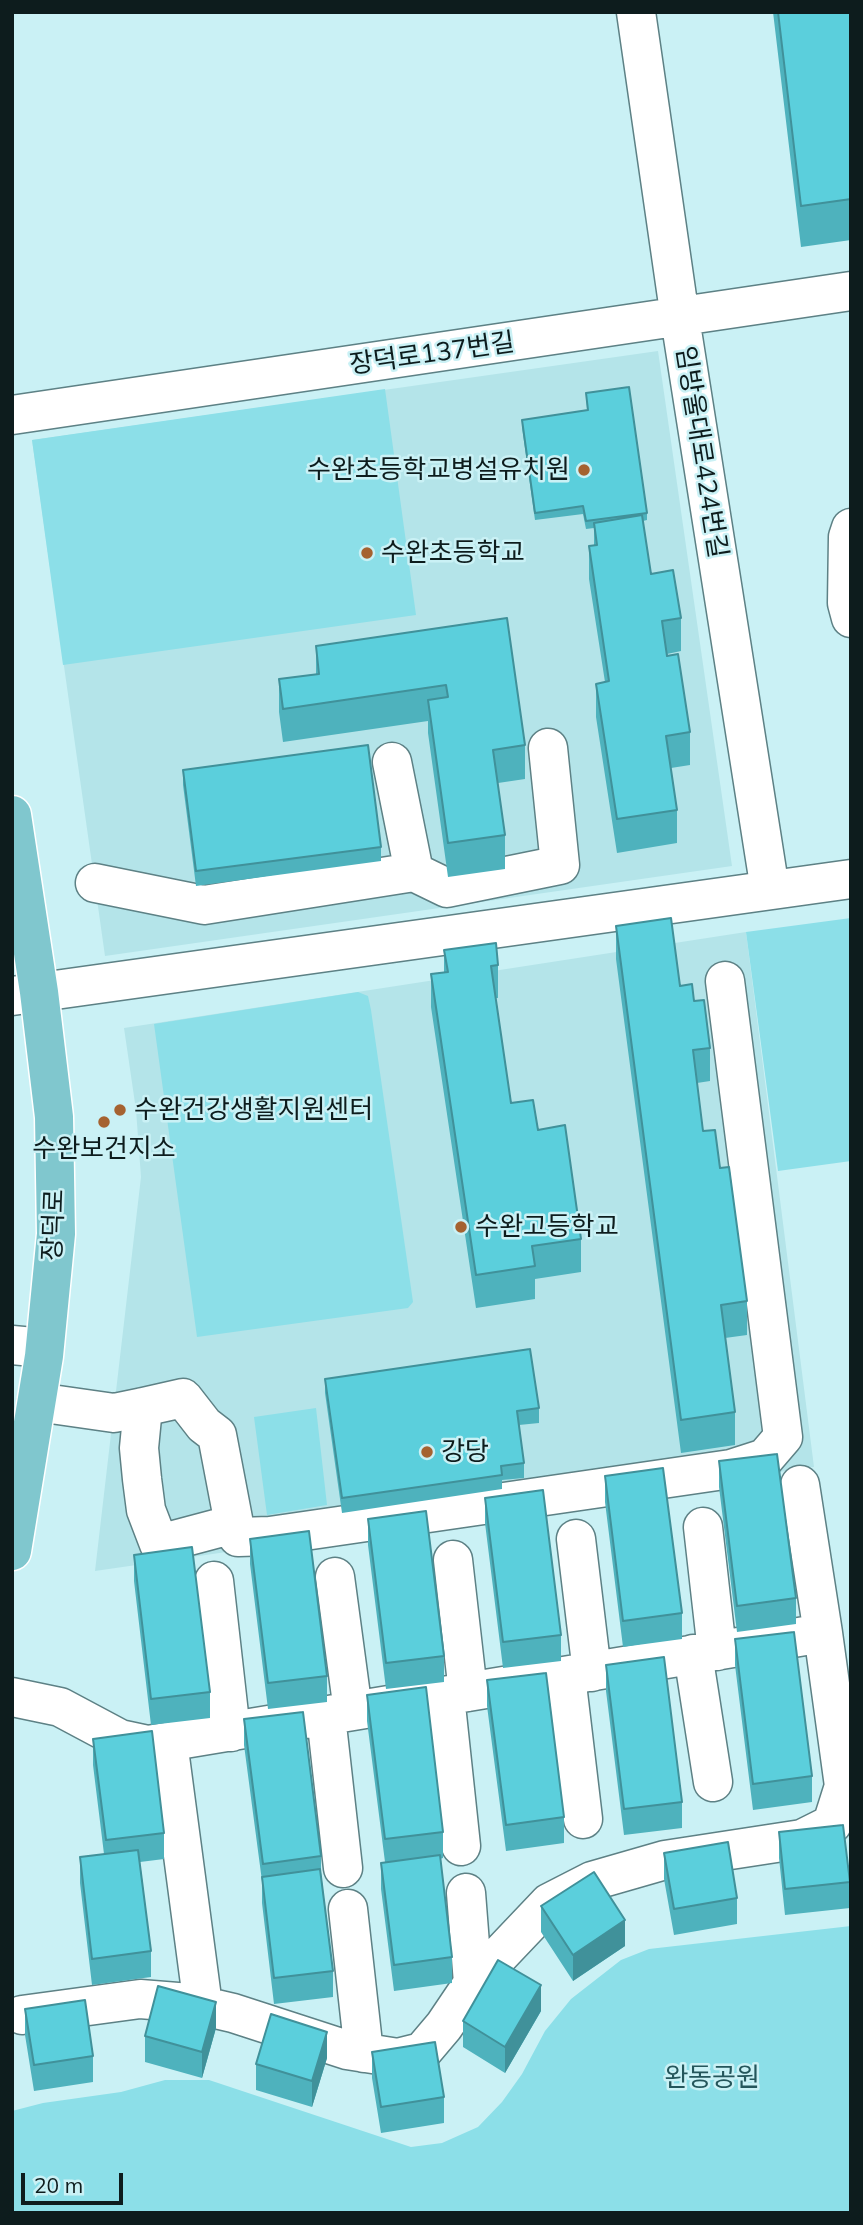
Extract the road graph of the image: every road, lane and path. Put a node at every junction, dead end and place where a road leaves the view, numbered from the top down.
1 (636, 12) edge
2 (851, 291) edge
3 (680, 318) junction
4 (12, 415) edge
5 (851, 528) edge
6 (851, 618) edge
7 (548, 748) dead end
8 (392, 762) dead end
9 (12, 815) edge
10 (414, 872) junction
11 (851, 879) edge
12 (95, 883) dead end
13 (770, 890) junction
14 (725, 981) dead end
15 (26, 994) edge
16 (28, 1347) edge
17 (37, 1402) junction
18 (143, 1407) junction
19 (800, 1485) dead end
20 (234, 1524) junction
21 (703, 1527) dead end
22 (576, 1539) dead end
23 (13, 1542) edge
24 (453, 1560) dead end
25 (335, 1577) dead end
26 (214, 1581) dead end
27 (823, 1633) junction
28 (705, 1653) junction
29 (579, 1674) junction
30 (457, 1694) junction
31 (12, 1697) edge
32 (339, 1714) junction
33 (231, 1732) junction
34 (169, 1742) junction
35 (713, 1782) dead end
36 (583, 1819) dead end
37 (461, 1846) dead end
38 (343, 1868) dead end
39 (466, 1893) dead end
40 (348, 1909) dead end
41 (473, 1983) junction
42 (202, 2006) junction
43 (22, 2015) dead end
44 (364, 2053) junction

1 - 3 street, 임방울대로424번길
2 - 3 street, 장덕로137번길
3 - 4 street, 장덕로137번길
3 - 13 street, 임방울대로424번길
5 - 6 street
7 - 10 street
8 - 10 street
9 - 15 main road, 장덕로
10 - 12 street
11 - 13 street
13 - 15 street
14 - 20 street
15 - 16 main road, 장덕로
16 - 17 main road, 장덕로
17 - 18 street
17 - 23 main road, 장덕로
18 - 20 street
18 - 20 street
19 - 27 street
21 - 28 street
22 - 29 street
24 - 30 street
25 - 32 street
26 - 33 street
27 - 28 street
27 - 41 street
28 - 29 street
28 - 35 street
29 - 30 street
29 - 36 street
30 - 32 street
30 - 37 street
31 - 34 street
32 - 33 street
32 - 38 street
33 - 34 street
34 - 42 street
39 - 41 street
40 - 44 street
41 - 44 street
42 - 43 street
42 - 44 street

